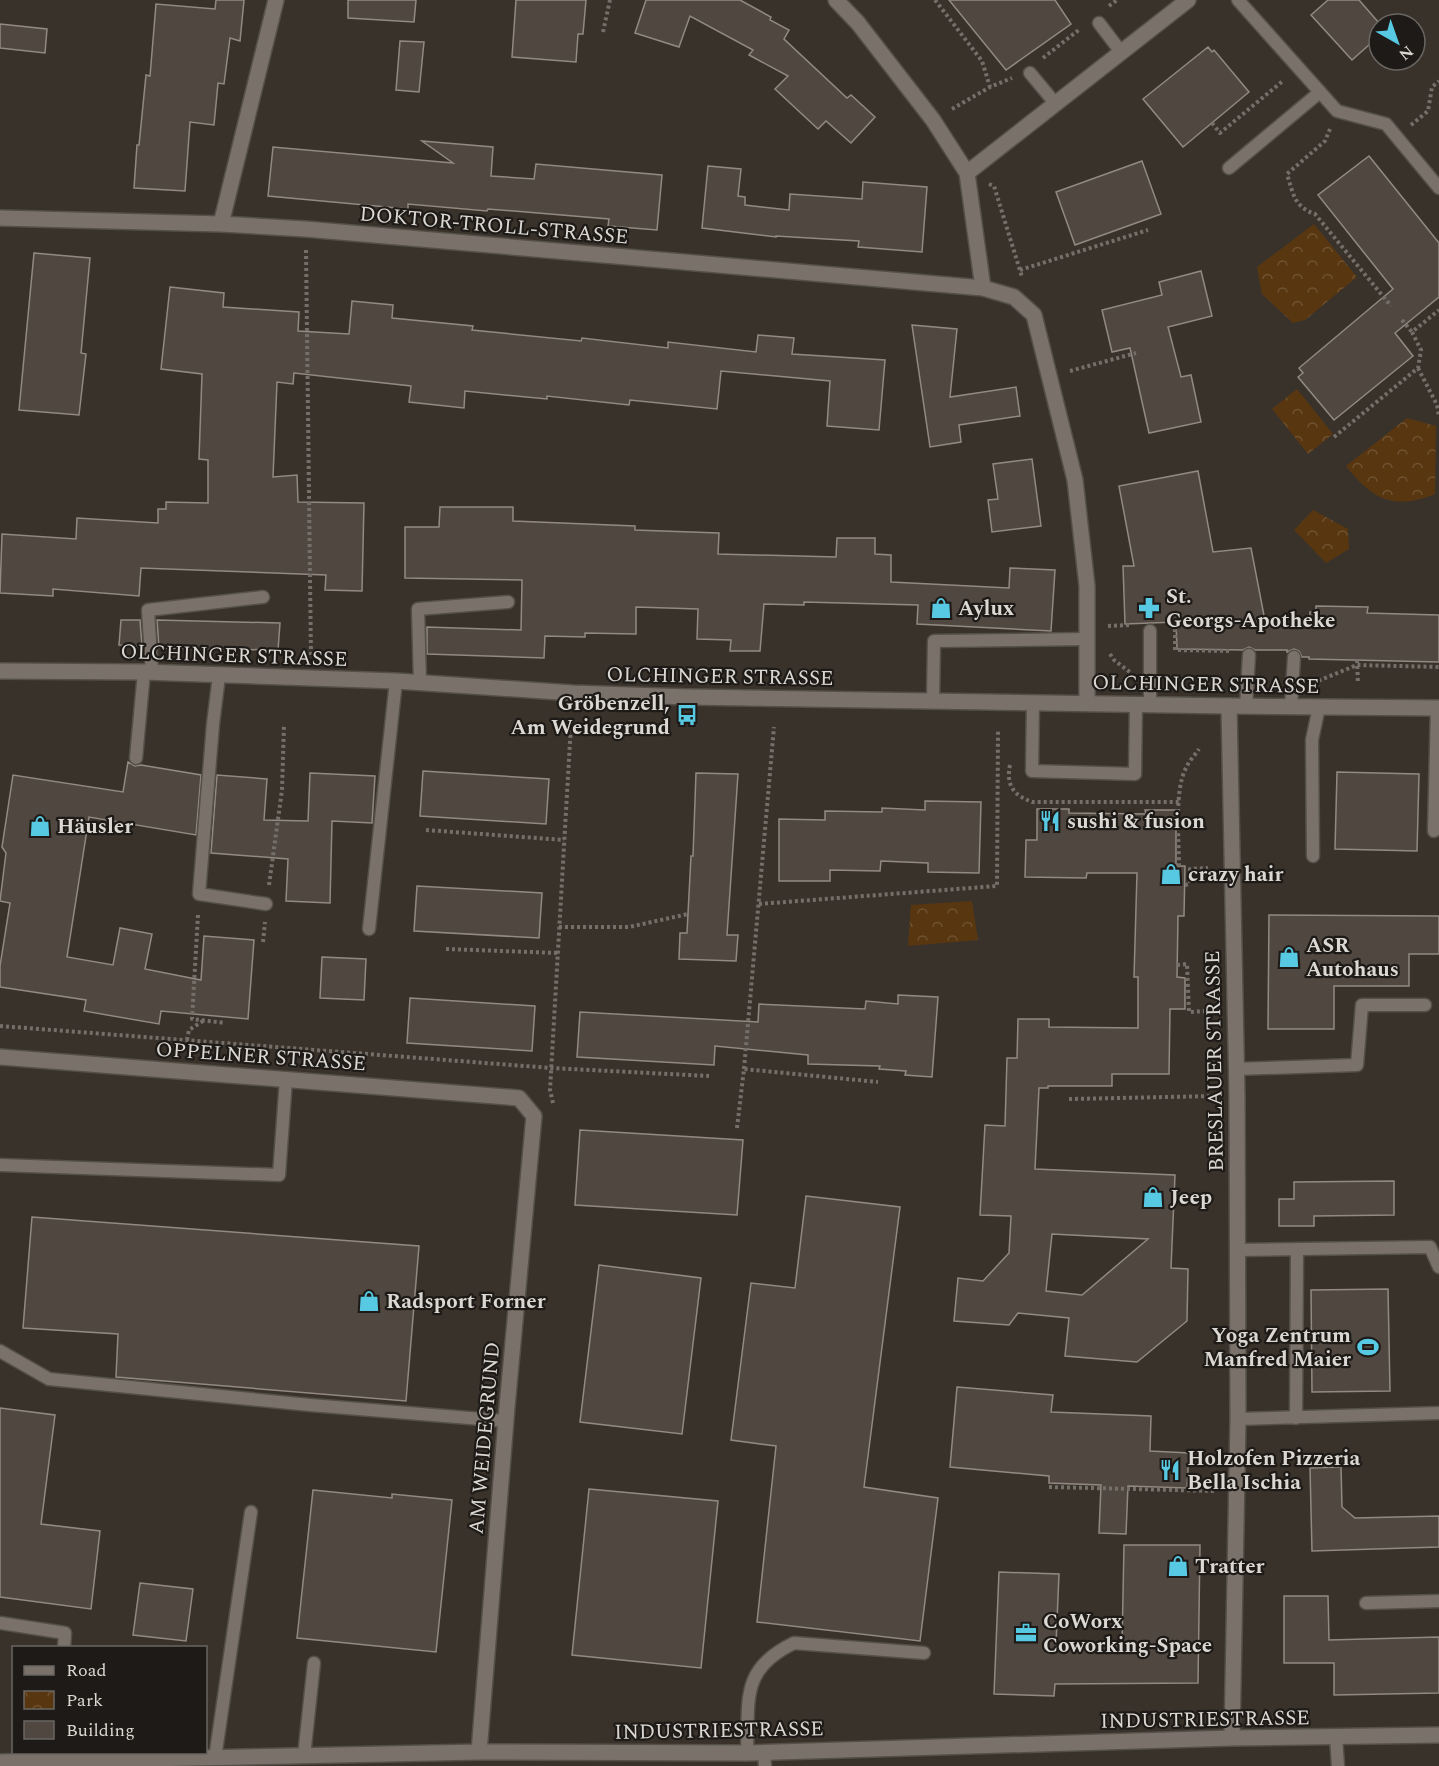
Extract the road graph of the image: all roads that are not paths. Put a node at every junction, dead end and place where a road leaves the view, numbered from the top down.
1 (276, 0) edge
2 (836, 0) edge
3 (1188, 0) edge
4 (1238, 0) edge
5 (1098, 23) dead end
6 (1121, 52) junction
7 (1030, 73) dead end
8 (1320, 92) junction
9 (1055, 103) junction
10 (1229, 168) dead end
11 (967, 173) junction
12 (1439, 188) edge
13 (0, 218) edge
14 (221, 224) junction
15 (983, 288) junction
16 (262, 597) dead end
17 (508, 602) dead end
18 (1150, 631) dead end
19 (1087, 639) junction
20 (1244, 653) road end
21 (1294, 657) dead end
22 (0, 670) edge
23 (148, 673) junction
24 (219, 675) junction
25 (396, 681) junction
26 (420, 683) junction
27 (933, 701) junction
28 (1033, 702) junction
29 (1087, 703) junction
30 (1143, 704) junction
31 (1229, 706) junction
32 (1246, 707) junction
33 (1291, 707) junction
34 (1319, 707) junction
35 (1438, 708) edge
36 (136, 758) dead end
37 (1434, 831) dead end
38 (1313, 855) dead end
39 (266, 904) road end
40 (369, 929) dead end
41 (1425, 1005) dead end
42 (0, 1057) edge
43 (1236, 1069) junction
44 (286, 1079) junction
45 (519, 1098) joint
46 (0, 1165) edge
47 (1297, 1249) junction
48 (1237, 1250) junction
49 (1439, 1267) edge
50 (0, 1351) edge
51 (1439, 1413) edge
52 (1296, 1418) junction
53 (1238, 1419) junction
54 (506, 1421) junction
55 (251, 1512) dead end
56 (1439, 1602) edge
57 (1366, 1603) dead end
58 (0, 1623) edge
59 (64, 1646) edge
60 (924, 1653) dead end
61 (314, 1663) dead end
62 (1439, 1735) edge
63 (1336, 1737) junction
64 (1232, 1738) junction
65 (479, 1752) junction
66 (747, 1753) junction
67 (304, 1756) junction
68 (53, 1757) edge
69 (215, 1758) junction
70 (764, 1759) edge
71 (0, 1762) edge
72 (120, 1763) edge
73 (1338, 1766) edge

1 - 14 street
2 - 11 street
3 - 6 street
4 - 8 lane
5 - 6 lane
6 - 9 street
7 - 9 lane
8 - 10 lane
8 - 12 lane
9 - 11 street
11 - 15 street
13 - 14 street, DOKTOR-TROLL-STRASSE
14 - 15 street, DOKTOR-TROLL-STRASSE
15 - 19 street, DOKTOR-TROLL-STRASSE
16 - 23 lane
17 - 26 lane
18 - 30 lane
19 - 27 lane
19 - 29 street
20 - 32 lane
21 - 33 lane
22 - 23 street, OLCHINGER STRASSE
23 - 24 street, OLCHINGER STRASSE
23 - 36 lane
24 - 25 street, OLCHINGER STRASSE
24 - 39 lane
25 - 26 street, OLCHINGER STRASSE
25 - 40 lane
26 - 27 street, OLCHINGER STRASSE
27 - 28 street, OLCHINGER STRASSE
28 - 29 street, OLCHINGER STRASSE
28 - 30 lane
29 - 30 street, OLCHINGER STRASSE
30 - 31 street, OLCHINGER STRASSE
31 - 32 street, OLCHINGER STRASSE
31 - 43 street, BRESLAUER STRASSE
32 - 33 street, OLCHINGER STRASSE
33 - 34 street, OLCHINGER STRASSE
34 - 35 street, OLCHINGER STRASSE
34 - 38 lane
35 - 37 lane
41 - 43 lane
42 - 44 street, OPPELNER STRASSE
43 - 48 street, BRESLAUER STRASSE
44 - 45 street, OPPELNER STRASSE
44 - 46 lane
45 - 54 street, AM WEIDEGRUND
47 - 48 lane
47 - 49 lane
47 - 52 lane
48 - 53 street, BRESLAUER STRASSE
50 - 54 lane
51 - 52 lane
52 - 53 lane
53 - 64 street, BRESLAUER STRASSE
54 - 65 street, AM WEIDEGRUND
55 - 69 lane
56 - 57 lane
58 - 59 lane
60 - 66 lane
61 - 67 lane
62 - 63 street, INDUSTRIESTRASSE
63 - 64 street, INDUSTRIESTRASSE
63 - 73 lane
64 - 70 street, INDUSTRIESTRASSE
65 - 66 street, INDUSTRIESTRASSE
65 - 67 street, INDUSTRIESTRASSE
66 - 70 street, INDUSTRIESTRASSE
67 - 69 street, INDUSTRIESTRASSE
68 - 71 street, INDUSTRIESTRASSE
68 - 72 street, INDUSTRIESTRASSE
69 - 72 street, INDUSTRIESTRASSE

